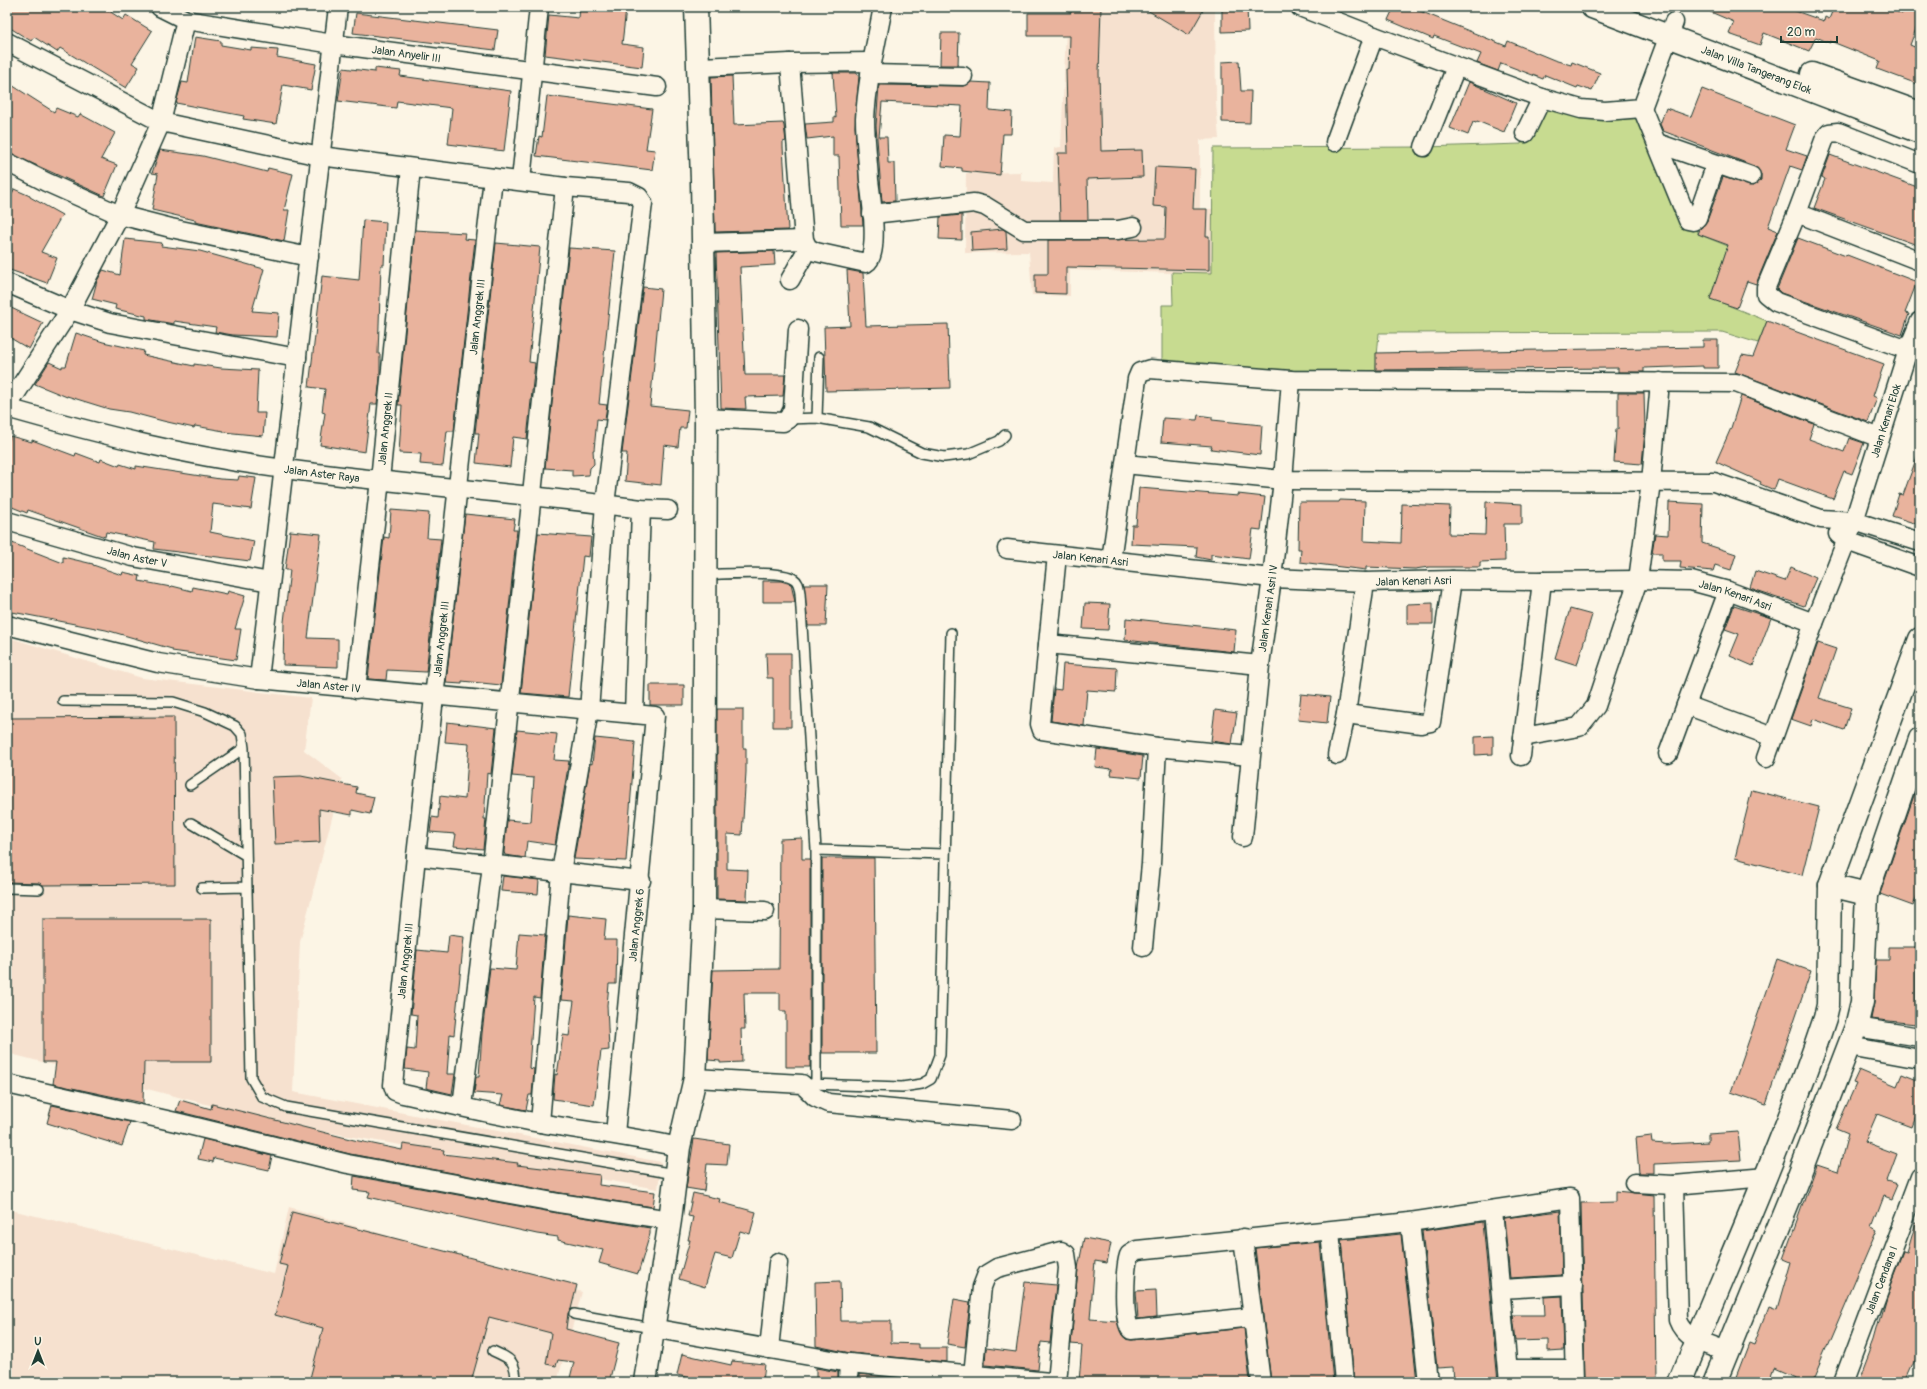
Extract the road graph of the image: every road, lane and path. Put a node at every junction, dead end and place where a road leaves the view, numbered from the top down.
1 (160, 7) edge
2 (338, 7) edge
3 (539, 7) edge
4 (696, 7) edge
5 (883, 7) edge
6 (1300, 7) edge
7 (1592, 7) edge
8 (1631, 7) edge
9 (186, 20) junction
10 (1671, 28) junction
11 (1374, 36) junction
12 (7, 42) edge
13 (334, 44) junction
14 (790, 63) junction
15 (699, 67) junction
16 (1456, 67) junction
17 (871, 68) junction
18 (532, 70) junction
19 (963, 76) dead end
20 (656, 87) dead end
21 (1542, 98) junction
22 (1642, 108) junction
23 (161, 122) junction
24 (1920, 126) edge
25 (1525, 133) dead end
26 (1334, 142) dead end
27 (1657, 143) junction
28 (1424, 147) dead end
29 (320, 156) junction
30 (7, 162) edge
31 (1716, 164) junction
32 (1920, 164) edge
33 (411, 168) junction
34 (1750, 176) dead end
35 (492, 178) junction
36 (521, 180) junction
37 (566, 187) junction
38 (1797, 212) junction
39 (872, 214) junction
40 (120, 215) junction
41 (1133, 227) dead end
42 (703, 243) junction
43 (806, 244) junction
44 (308, 257) junction
45 (1920, 261) edge
46 (790, 280) dead end
47 (7, 283) edge
48 (70, 310) junction
49 (1920, 321) edge
50 (798, 329) dead end
51 (1908, 350) junction
52 (819, 357) dead end
53 (297, 358) junction
54 (1291, 380) junction
55 (1660, 382) junction
56 (7, 408) edge
57 (706, 418) junction
58 (816, 418) junction
59 (788, 419) junction
60 (1005, 435) dead end
61 (1880, 438) junction
62 (1125, 464) junction
63 (284, 469) junction
64 (380, 480) junction
65 (1283, 480) junction
66 (1651, 482) junction
67 (457, 489) junction
68 (532, 497) junction
69 (605, 504) junction
70 (641, 509) junction
71 (668, 510) dead end
72 (1821, 519) junction
73 (7, 521) edge
74 (1854, 521) junction
75 (1847, 541) junction
76 (1920, 542) edge
77 (1007, 549) dead end
78 (1057, 555) junction
79 (1111, 560) junction
80 (1920, 567) edge
81 (704, 575) junction
82 (1272, 578) junction
83 (1452, 580) junction
84 (1638, 580) junction
85 (1542, 581) junction
86 (270, 582) junction
87 (1365, 582) junction
88 (1728, 591) junction
89 (1814, 623) junction
90 (7, 625) edge
91 (951, 634) dead end
92 (1920, 639) edge
93 (1048, 644) junction
94 (1260, 665) junction
95 (259, 679) junction
96 (356, 689) junction
97 (435, 696) junction
98 (63, 701) dead end
99 (509, 703) junction
100 (1686, 705) junction
101 (589, 710) junction
102 (634, 714) junction
103 (1346, 714) junction
104 (655, 716) joint
105 (1523, 737) junction
106 (1773, 737) junction
107 (1919, 746) edge
108 (1157, 747) junction
109 (244, 748) junction
110 (1668, 754) dead end
111 (1337, 755) dead end
112 (1250, 756) junction
113 (1521, 756) dead end
114 (1766, 758) dead end
115 (190, 785) dead end
116 (191, 823) dead end
117 (1243, 837) dead end
118 (816, 850) junction
119 (944, 854) junction
120 (245, 855) junction
121 (416, 856) junction
122 (492, 865) junction
123 (561, 872) junction
124 (641, 881) junction
125 (1830, 885) junction
126 (246, 887) junction
127 (7, 888) edge
128 (202, 888) dead end
129 (39, 889) dead end
130 (1868, 894) junction
131 (704, 909) junction
132 (765, 911) dead end
133 (1143, 947) dead end
134 (1852, 1037) junction
135 (1920, 1037) edge
136 (1920, 1059) edge
137 (695, 1078) junction
138 (7, 1084) edge
139 (809, 1084) junction
140 (462, 1106) junction
141 (1012, 1120) dead end
142 (540, 1123) junction
143 (615, 1134) junction
144 (679, 1147) junction
145 (675, 1174) junction
146 (1920, 1177) edge
147 (1634, 1183) dead end
148 (1763, 1184) junction
149 (1674, 1185) junction
150 (1789, 1201) junction
151 (1493, 1211) junction
152 (670, 1220) junction
153 (1410, 1222) junction
154 (1330, 1231) junction
155 (1243, 1238) junction
156 (778, 1263) dead end
157 (1573, 1285) junction
158 (1501, 1289) junction
159 (1712, 1302) junction
160 (1743, 1312) junction
161 (574, 1314) dead end
162 (1252, 1317) junction
163 (652, 1328) junction
164 (1697, 1340) junction
165 (768, 1349) junction
166 (493, 1351) dead end
167 (1727, 1352) junction
168 (849, 1363) junction
169 (973, 1375) junction
170 (1574, 1375) edge
171 (1509, 1376) edge
172 (516, 1382) edge
173 (645, 1382) edge
174 (848, 1382) edge
175 (1050, 1382) edge
176 (1057, 1382) edge
177 (1261, 1382) edge
178 (1344, 1382) edge
179 (1428, 1382) edge
180 (1680, 1382) edge
181 (1715, 1382) edge
182 (1843, 1382) edge

1 - 9 street, Jalan Anyelir III
2 - 13 street
3 - 18 street
4 - 15 street
5 - 17 street
6 - 11 street
7 - 10 street, Jalan Villa Tangerang Elok
8 - 10 street, Jalan Villa Tangerang Elok
9 - 13 street, Jalan Anyelir III
9 - 23 street
10 - 22 street
10 - 24 street, Jalan Villa Tangerang Elok
11 - 16 street
11 - 26 street
12 - 23 street
13 - 18 street, Jalan Anyelir III
13 - 29 street
14 - 15 street
14 - 17 street
14 - 43 street
15 - 42 street
16 - 21 street
16 - 28 street
17 - 19 street
17 - 39 street
18 - 20 street, Jalan Anyelir III
18 - 36 street
21 - 22 street
21 - 25 street
22 - 27 street
23 - 29 street
23 - 40 street
27 - 31 street
27 - 31 street
29 - 33 street
29 - 44 street
30 - 40 street
31 - 34 street
32 - 38 street
33 - 35 street
33 - 64 street, Jalan Anggrek II
35 - 36 street
35 - 67 street, Jalan Anggrek III
36 - 37 street
37 - 68 street
37 - 69 street
38 - 45 street
38 - 51 street
39 - 41 street
39 - 43 street
40 - 44 street
40 - 48 street
42 - 43 street
42 - 57 street
43 - 46 street
44 - 53 street
47 - 48 street
48 - 53 street
48 - 56 street
49 - 51 street, Jalan Kenari Elok
50 - 59 street
51 - 61 street, Jalan Kenari Elok
52 - 58 lane
53 - 63 street
54 - 55 street
54 - 62 street
54 - 65 street, Jalan Kenari Asri IV
55 - 61 street
55 - 66 street
56 - 63 street, Jalan Aster Raya
57 - 59 street
57 - 81 street
58 - 59 lane
58 - 60 lane
61 - 74 street, Jalan Kenari Elok
62 - 65 street
62 - 79 street
63 - 64 street, Jalan Aster Raya
63 - 86 street
64 - 67 street, Jalan Aster Raya
64 - 96 street, Jalan Anggrek II
65 - 66 street
65 - 82 street, Jalan Kenari Asri IV
66 - 72 street
66 - 84 street
67 - 68 street, Jalan Aster Raya
67 - 97 street, Jalan Anggrek III
68 - 69 street, Jalan Aster Raya
68 - 99 street
69 - 70 street, Jalan Aster Raya
69 - 101 street
70 - 71 street, Jalan Aster Raya
70 - 102 street
72 - 74 street
72 - 75 street
73 - 86 street, Jalan Aster V
74 - 75 street, Jalan Kenari Elok
74 - 76 street
75 - 80 street
75 - 89 street, Jalan Kenari Elok
77 - 78 street, Jalan Kenari Asri
78 - 79 street, Jalan Kenari Asri
78 - 93 street
79 - 82 street, Jalan Kenari Asri
81 - 118 lane
81 - 131 street
82 - 87 street, Jalan Kenari Asri
82 - 94 street, Jalan Kenari Asri IV
83 - 85 street, Jalan Kenari Asri
83 - 87 street, Jalan Kenari Asri
83 - 103 street
84 - 85 street, Jalan Kenari Asri
84 - 88 street, Jalan Kenari Asri
84 - 105 street
85 - 105 street
86 - 95 street
87 - 103 street
88 - 89 street, Jalan Kenari Asri
88 - 100 street
89 - 106 street, Jalan Kenari Elok
90 - 95 street, Jalan Aster IV
91 - 119 lane
92 - 125 street
93 - 94 street
93 - 108 street
94 - 112 street, Jalan Kenari Asri IV
95 - 96 street, Jalan Aster IV
96 - 97 street, Jalan Aster IV
97 - 99 street, Jalan Aster IV
97 - 121 street, Jalan Anggrek III
98 - 109 lane
99 - 101 street, Jalan Aster IV
99 - 122 street
100 - 106 street
100 - 110 street
101 - 102 street, Jalan Aster IV
101 - 123 street
102 - 104 street, Jalan Aster IV
103 - 111 street
104 - 124 street, Jalan Anggrek 6
105 - 113 street
106 - 114 street, Jalan Kenari Elok
107 - 130 street
108 - 112 street
108 - 133 street
109 - 115 lane
109 - 120 lane
112 - 117 street, Jalan Kenari Asri IV
116 - 120 lane
118 - 119 lane
118 - 139 lane
119 - 139 lane
120 - 126 lane
121 - 122 street
121 - 140 street, Jalan Anggrek III
122 - 123 street
122 - 140 street
123 - 124 street
123 - 142 street
124 - 143 street, Jalan Anggrek 6
125 - 130 street
125 - 148 street
126 - 128 lane
126 - 145 lane
127 - 129 lane
130 - 134 street
131 - 132 street
131 - 137 street
134 - 135 street
134 - 136 street
134 - 150 street
137 - 139 street
137 - 144 street
138 - 152 street
139 - 141 street
140 - 142 street
142 - 143 street
143 - 144 street
144 - 145 street
145 - 152 street
146 - 182 street, Jalan Cendana I
147 - 149 street
148 - 149 street
148 - 150 street
148 - 159 street
149 - 164 street
150 - 160 street
151 - 153 street
151 - 157 street
151 - 158 street
152 - 163 street
153 - 154 street
153 - 179 street
154 - 155 street
154 - 178 street
155 - 162 street
155 - 162 street
156 - 165 street
157 - 158 street
157 - 170 street
158 - 171 street
159 - 160 street
159 - 164 street
160 - 167 street
161 - 163 lane
162 - 177 street
163 - 165 street
163 - 173 street
164 - 167 street
164 - 180 street
165 - 168 street
166 - 172 lane
167 - 181 street
168 - 169 street
168 - 174 street
169 - 175 street
169 - 176 street
170 - 171 street

